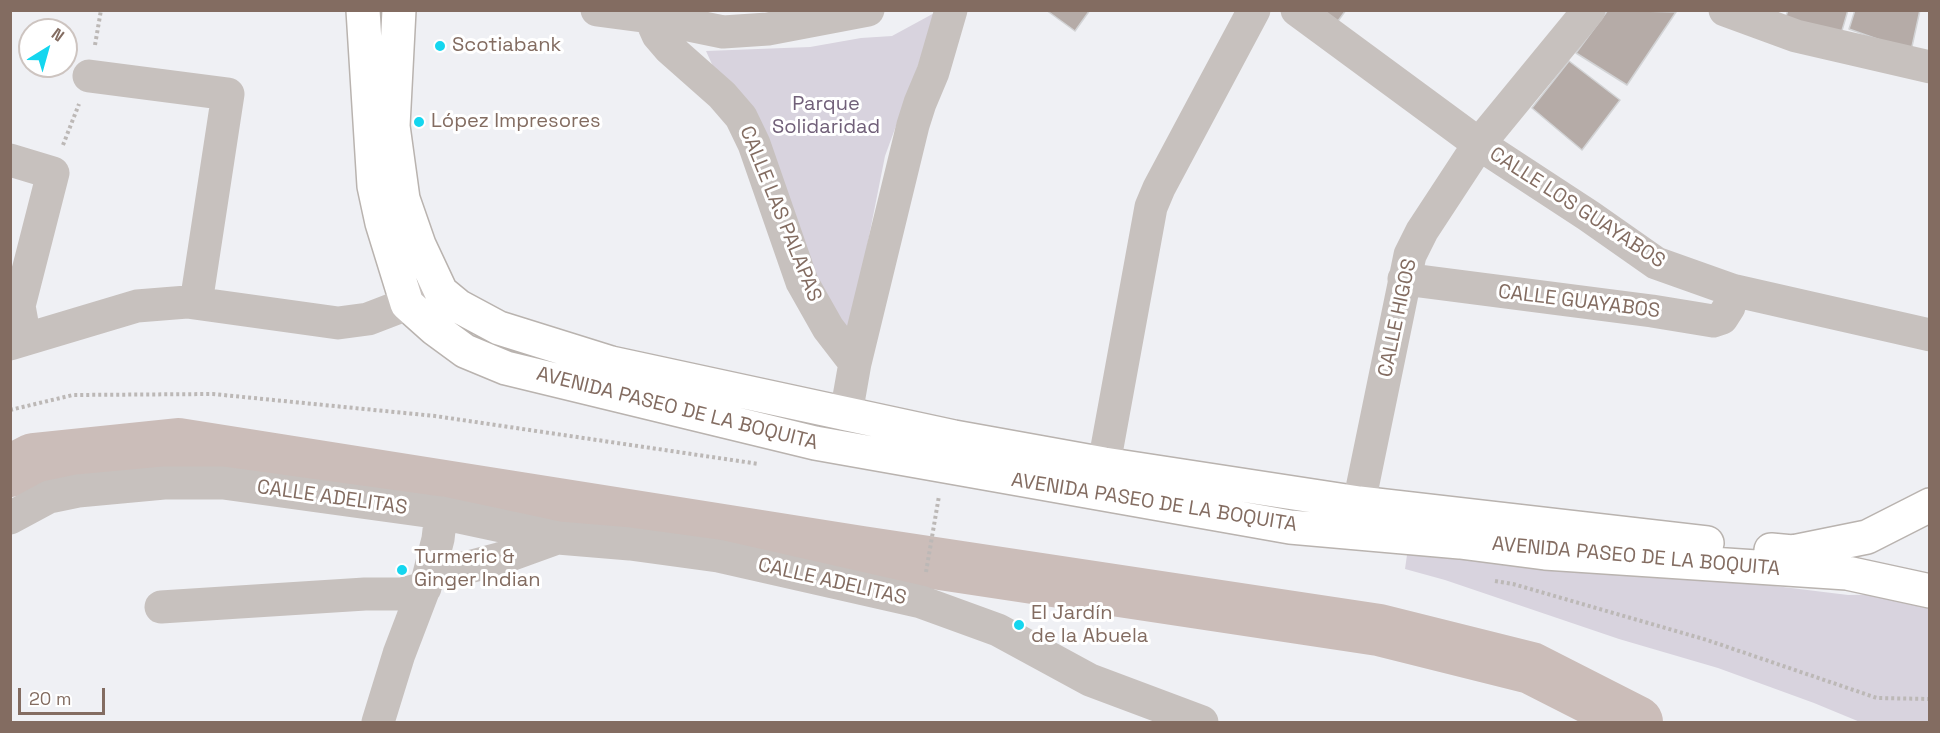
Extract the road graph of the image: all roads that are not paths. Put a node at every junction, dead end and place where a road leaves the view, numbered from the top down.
1 (363, 10) edge
2 (399, 10) edge
3 (597, 10) edge
4 (868, 10) edge
5 (951, 10) edge
6 (1254, 10) edge
7 (1297, 10) edge
8 (1589, 10) edge
9 (1725, 10) edge
10 (651, 17) junction
11 (1929, 67) edge
12 (89, 76) dead end
13 (1479, 144) junction
14 (10, 160) edge
15 (1656, 263) junction
16 (1404, 279) junction
17 (1732, 290) junction
18 (441, 292) junction
19 (196, 303) junction
20 (406, 304) junction
21 (1652, 311) junction
22 (1929, 335) edge
23 (18, 341) edge
24 (855, 363) junction
25 (846, 414) junction
26 (1104, 464) junction
27 (1359, 503) junction
28 (1929, 505) edge
29 (441, 513) junction
30 (10, 518) edge
31 (558, 538) junction
32 (426, 583) junction
33 (1929, 591) edge
34 (161, 607) dead end
35 (378, 723) edge
36 (1202, 723) edge

1 - 20 main road
2 - 18 main road
3 - 10 street
4 - 10 street
5 - 24 street
6 - 26 street
7 - 13 street, CALLE LOS GUAYABOS
8 - 13 street, CALLE HIGOS
9 - 11 street
10 - 24 street, CALLE LAS PALAPAS
12 - 19 street
13 - 15 street, CALLE LOS GUAYABOS
13 - 16 street, CALLE HIGOS
14 - 23 street
15 - 17 street, CALLE LOS GUAYABOS
15 - 21 street
16 - 21 street, CALLE GUAYABOS
16 - 27 street, CALLE HIGOS
17 - 21 street, CALLE GUAYABOS
17 - 22 street, CALLE LOS GUAYABOS
18 - 20 street
18 - 25 main road, AVENIDA PASEO DE LA BOQUITA
19 - 20 street
19 - 23 street
20 - 33 main road, AVENIDA PASEO DE LA BOQUITA
24 - 25 street
25 - 26 main road, AVENIDA PASEO DE LA BOQUITA
26 - 27 main road, AVENIDA PASEO DE LA BOQUITA
27 - 28 main road, AVENIDA PASEO DE LA BOQUITA
29 - 30 street, CALLE ADELITAS
29 - 31 street, CALLE ADELITAS
29 - 32 street
31 - 32 street
31 - 36 street, CALLE ADELITAS
32 - 34 street
32 - 35 street

